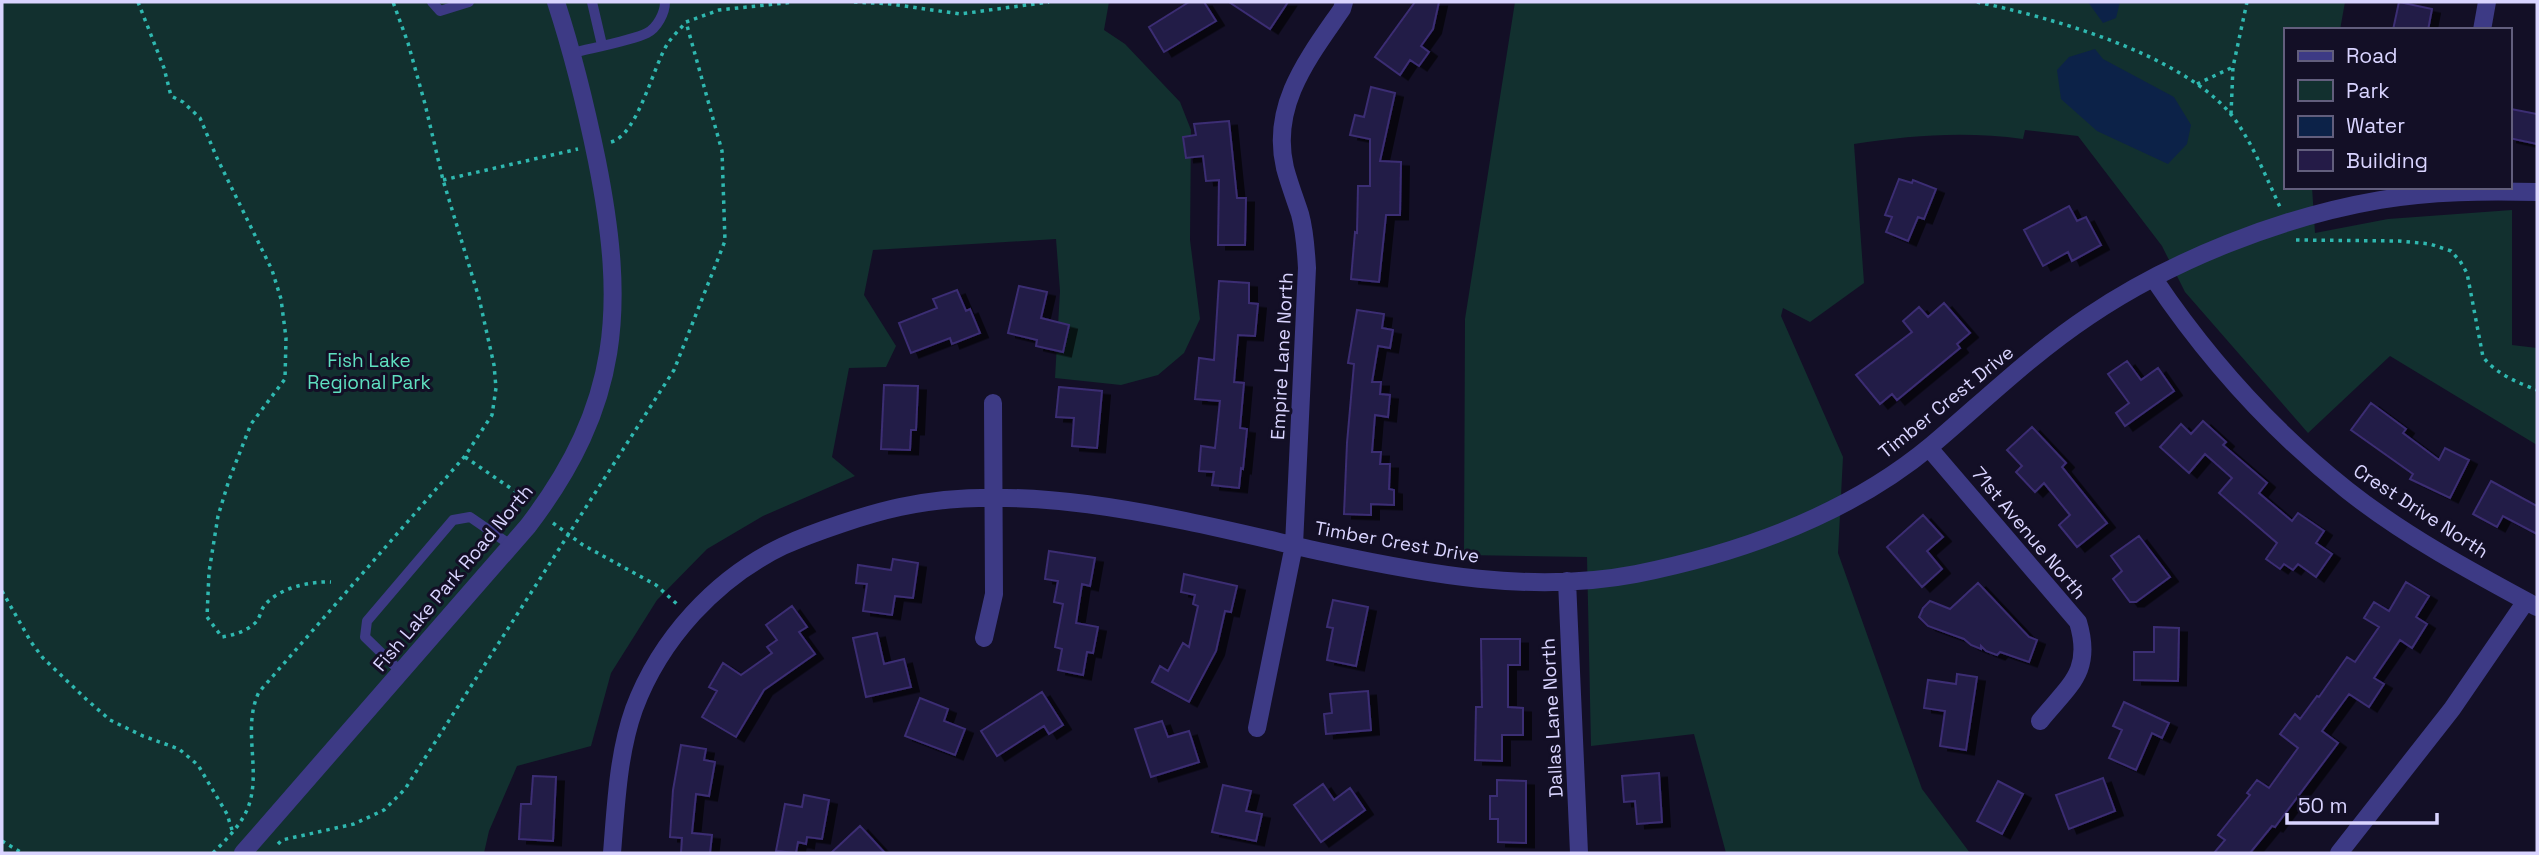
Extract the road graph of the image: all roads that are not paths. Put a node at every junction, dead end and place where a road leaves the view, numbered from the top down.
1 (432, 2) edge
2 (469, 2) edge
3 (556, 2) edge
4 (592, 2) edge
5 (665, 2) edge
6 (1344, 2) edge
7 (2487, 2) edge
8 (2482, 28) edge
9 (602, 45) junction
10 (572, 53) junction
11 (2454, 190) edge
12 (2537, 192) edge
13 (2154, 279) junction
14 (993, 403) dead end
15 (1929, 448) junction
16 (994, 499) junction
17 (1294, 545) junction
18 (512, 546) junction
19 (1567, 582) junction
20 (2532, 604) edge
21 (984, 638) dead end
22 (401, 671) junction
23 (2040, 721) dead end
24 (1257, 728) dead end
25 (243, 853) edge
26 (612, 853) edge
27 (1579, 853) edge
28 (2339, 853) edge

1 - 2 lane
3 - 10 street, Fish Lake Park Road North
4 - 9 lane
5 - 9 lane
6 - 17 street, Empire Lane North
7 - 8 street
9 - 10 lane
10 - 18 street, Fish Lake Park Road North
11 - 12 street, Timber Crest Drive
11 - 13 street, Timber Crest Drive
13 - 15 street, Timber Crest Drive
13 - 20 street, Crest Drive North
14 - 16 street
15 - 19 street, Timber Crest Drive
15 - 23 street, 71st Avenue North
16 - 17 street, Timber Crest Drive
16 - 21 street
16 - 26 street, Timber Crest Drive
17 - 19 street, Timber Crest Drive
17 - 24 street, Empire Lane North
18 - 22 street, Fish Lake Park Road North
18 - 22 lane
19 - 27 street, Dallas Lane North
20 - 28 street
22 - 25 street, Fish Lake Park Road North

